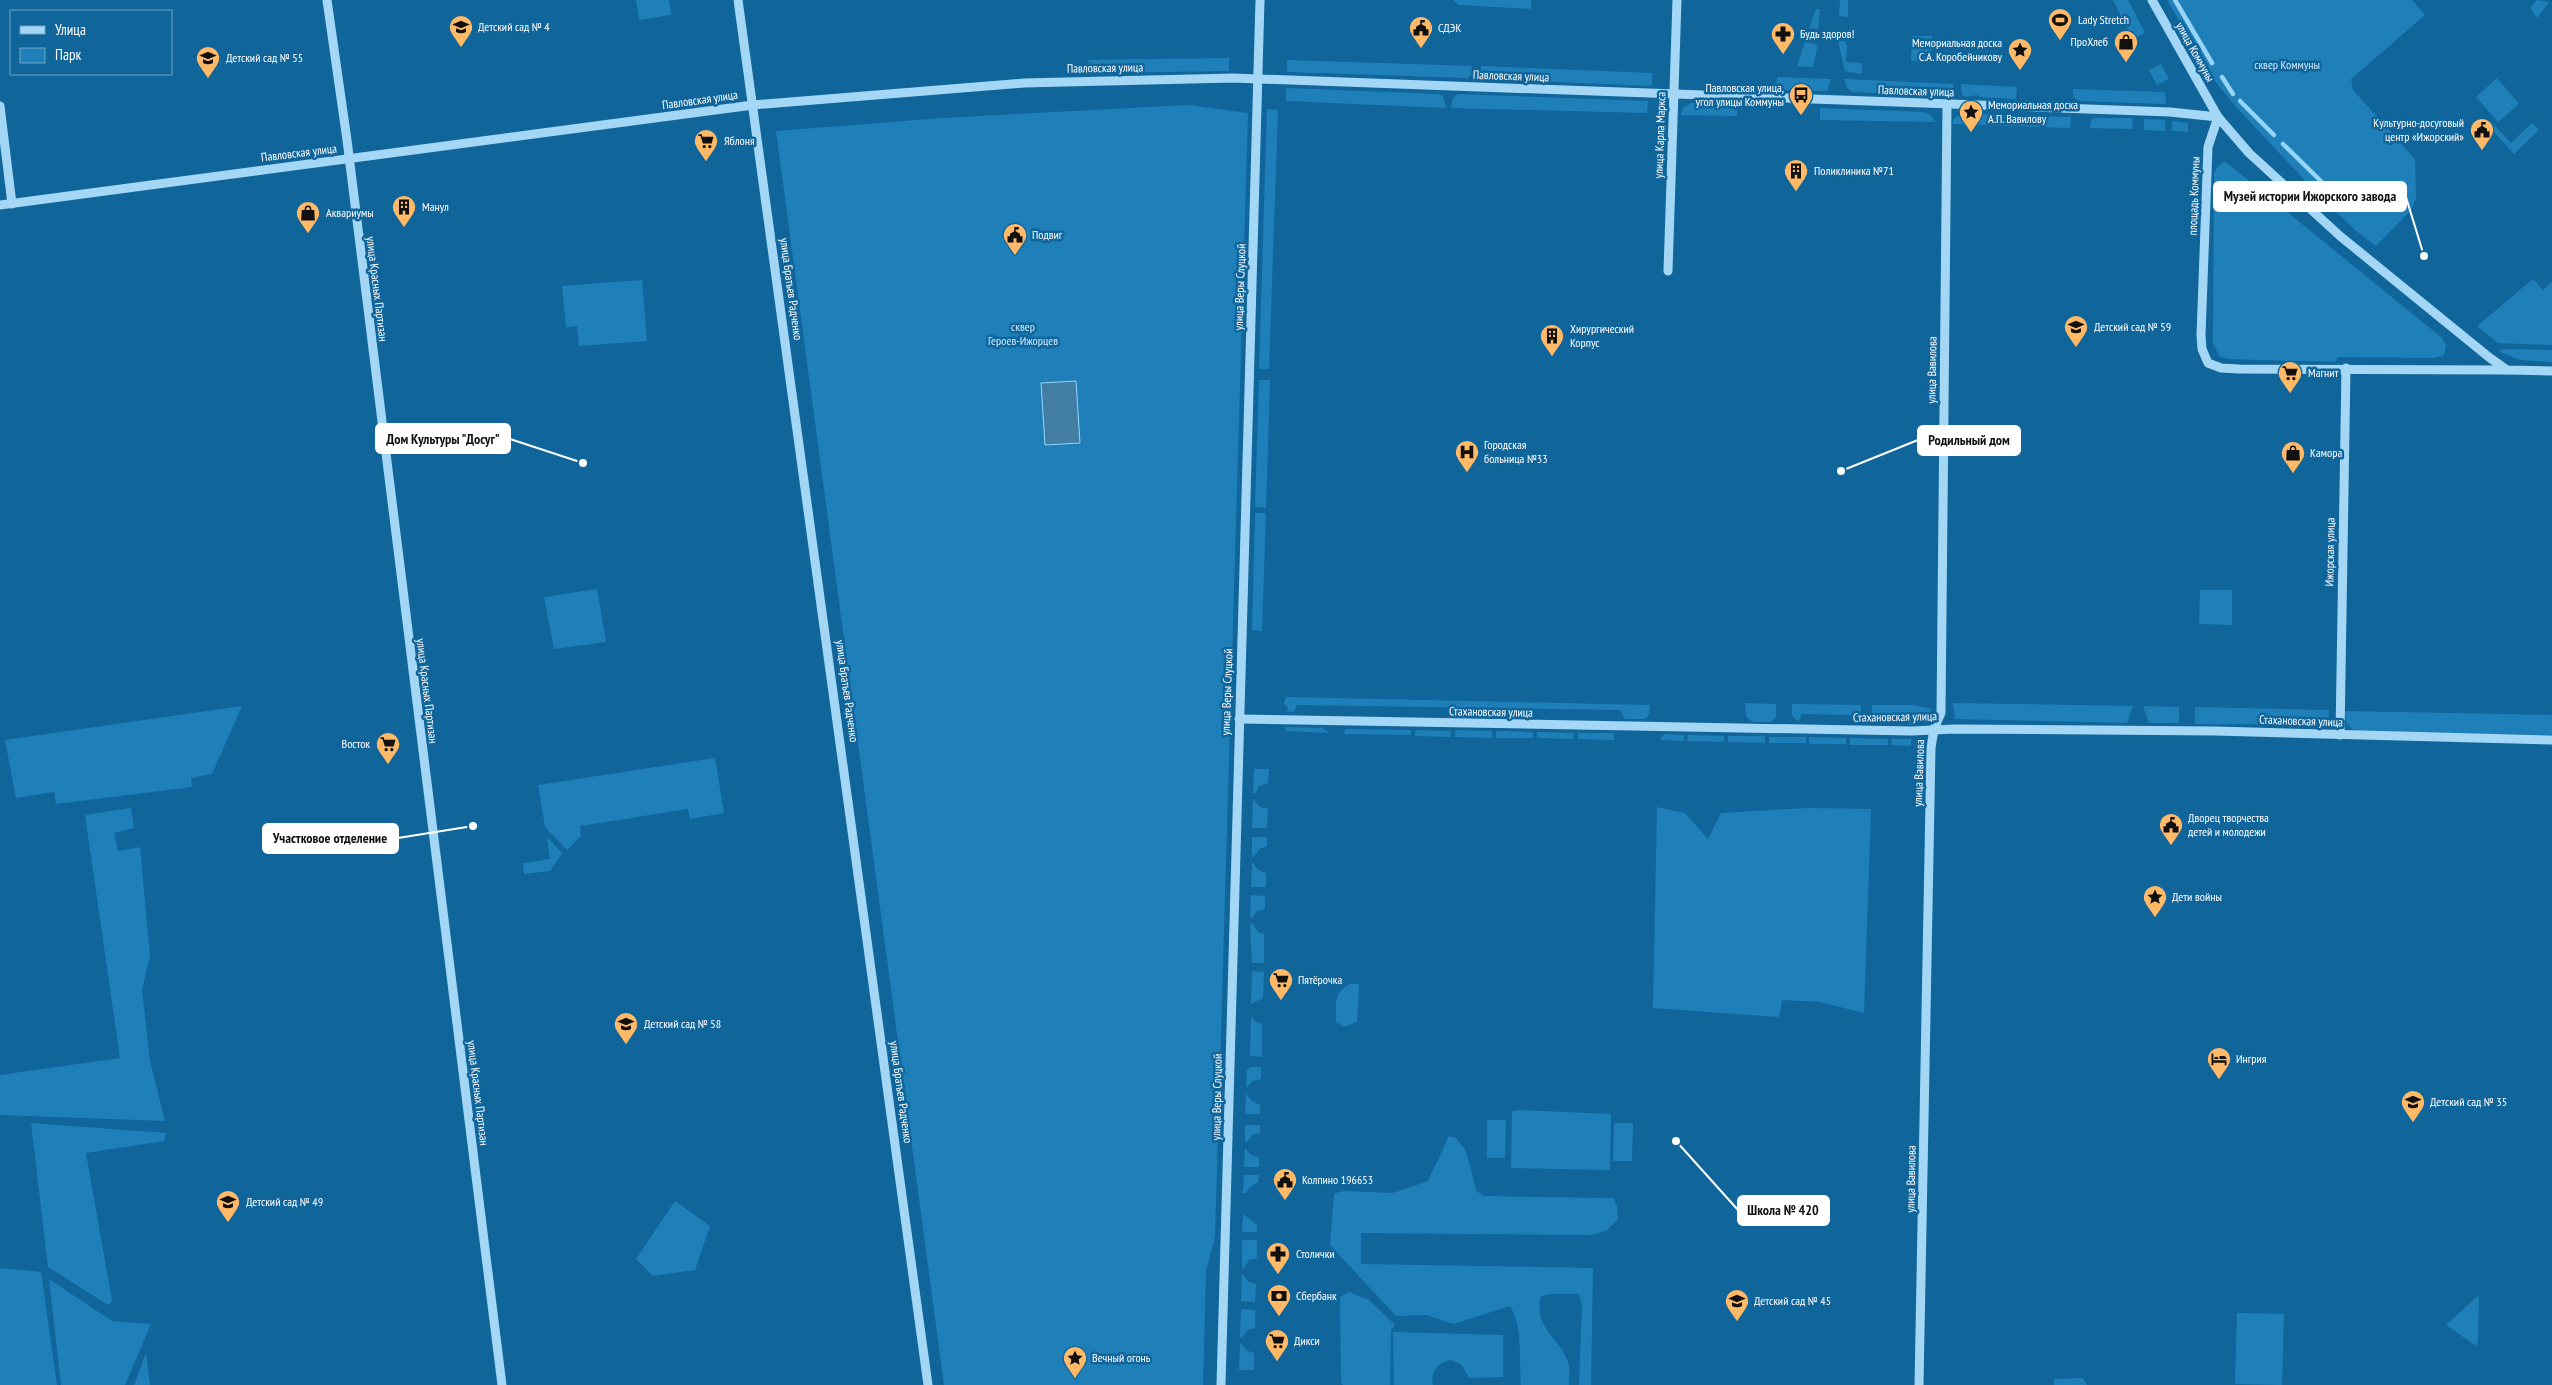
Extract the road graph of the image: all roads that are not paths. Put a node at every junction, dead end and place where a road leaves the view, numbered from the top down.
1 (327, 0) edge
2 (738, 0) edge
3 (1260, 0) edge
4 (1677, 0) edge
5 (2152, 0) edge
6 (1258, 79) junction
7 (1674, 94) junction
8 (1947, 104) junction
9 (753, 105) junction
10 (0, 106) edge
11 (2218, 117) junction
12 (348, 159) junction
13 (12, 204) junction
14 (0, 205) edge
15 (1668, 271) dead end
16 (2346, 368) junction
17 (2507, 370) junction
18 (2552, 371) edge
19 (1239, 719) junction
20 (1934, 729) junction
21 (2340, 735) junction
22 (2552, 740) edge
23 (502, 1385) edge
24 (928, 1385) edge
25 (1221, 1385) edge
26 (1919, 1385) edge

1 - 12 street, улица Красных Партизан
2 - 9 street, улица Братьев Радченко
3 - 6 street, улица Веры Слуцкой
4 - 7 street, улица Карла Маркса
5 - 11 street, улица Коммуны
6 - 7 street, Павловская улица
6 - 9 street, Павловская улица
6 - 19 street, улица Веры Слуцкой
7 - 8 street, Павловская улица
7 - 15 street, улица Карла Маркса
8 - 11 street, Павловская улица
8 - 20 street, улица Вавилова
9 - 12 street, Павловская улица
9 - 24 street, улица Братьев Радченко
10 - 13 street
11 - 16 street, площадь Коммуны
11 - 17 street
12 - 13 street, Павловская улица
12 - 23 street, улица Красных Партизан
13 - 14 street, Павловская улица
16 - 17 street, площадь Коммуны
16 - 21 street, Ижорская улица
17 - 18 street, площадь Коммуны
19 - 20 street, Стахановская улица
19 - 25 street, улица Веры Слуцкой
20 - 21 street, Стахановская улица
20 - 26 street, улица Вавилова
21 - 22 street, Стахановская улица

